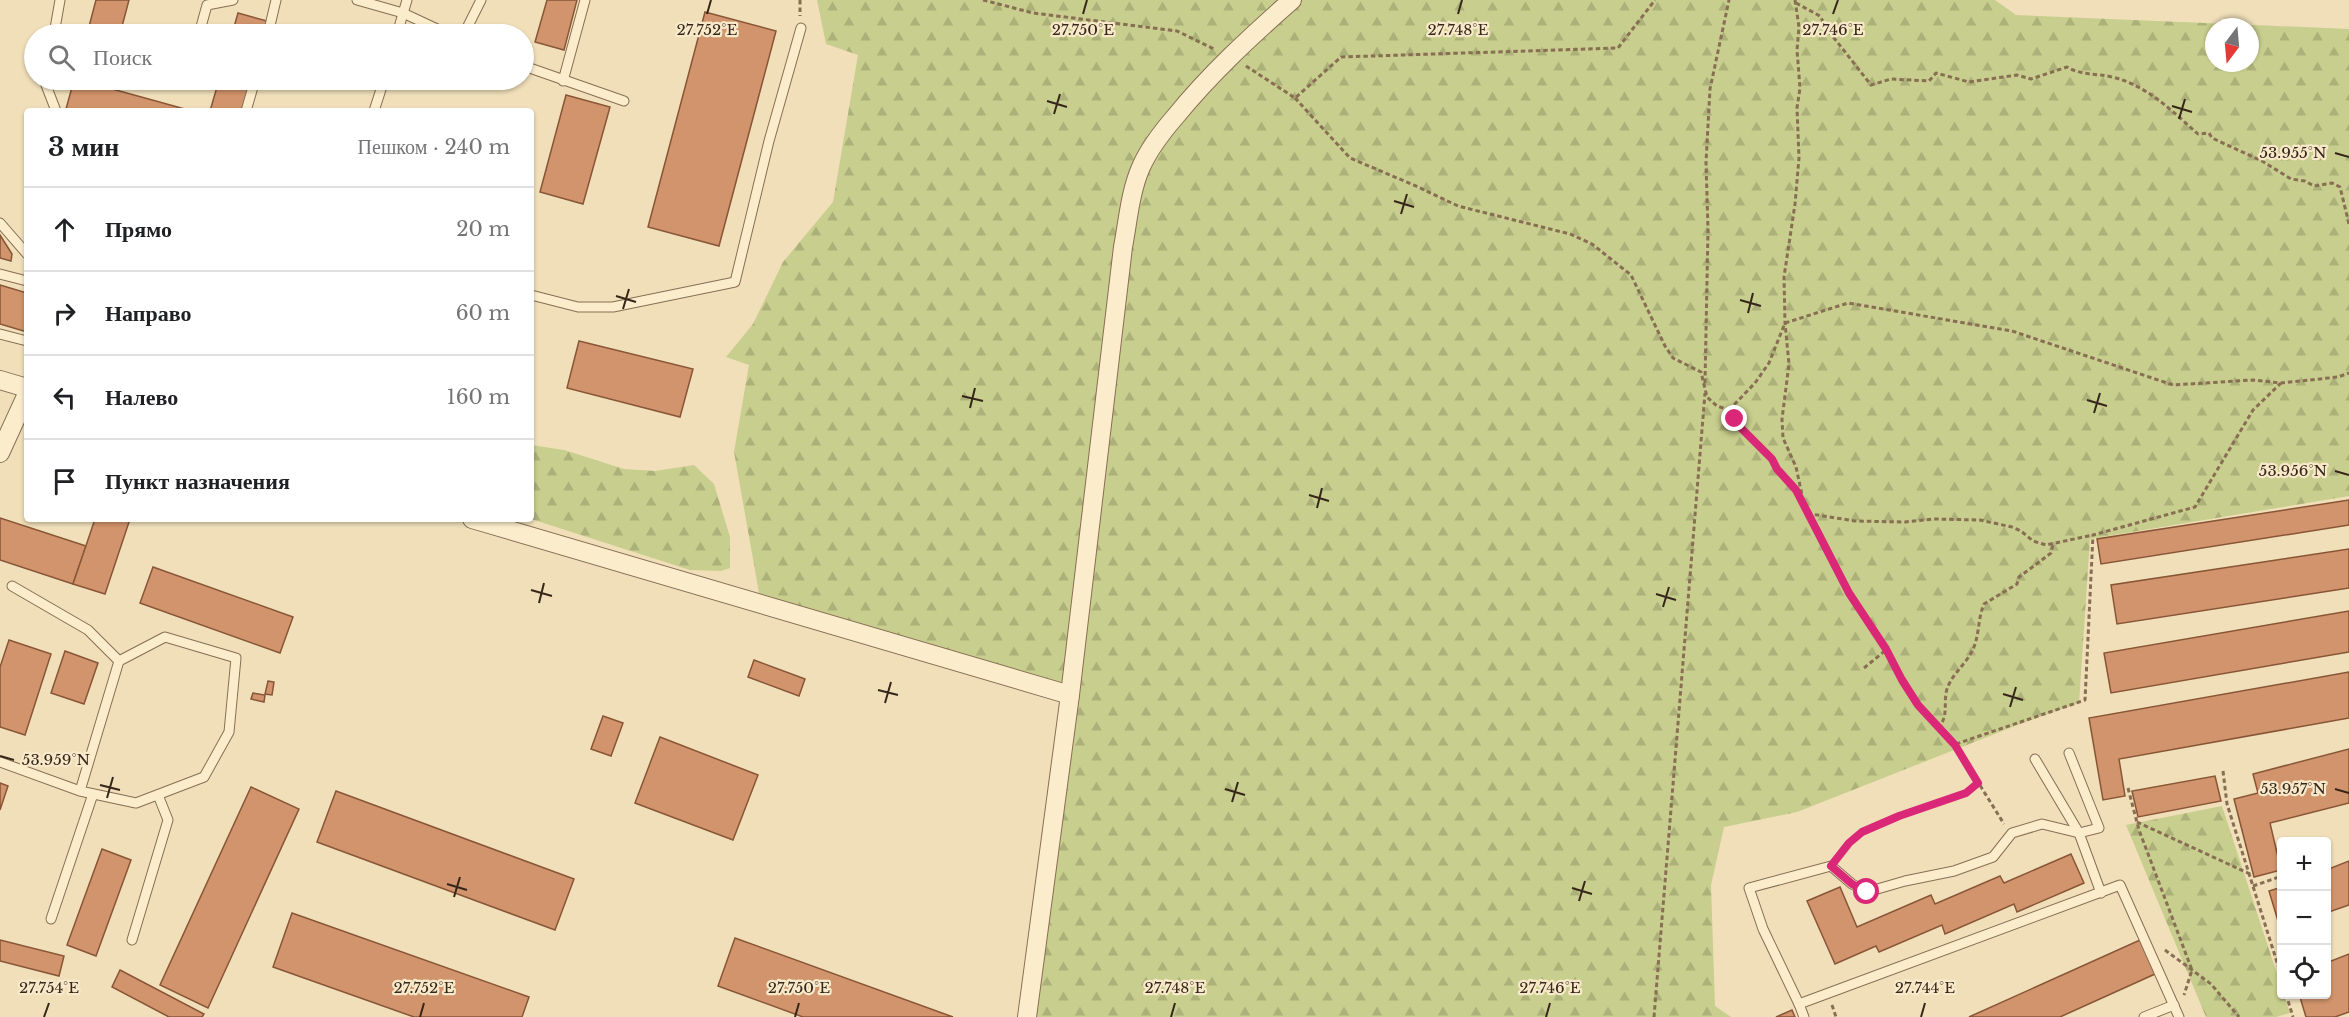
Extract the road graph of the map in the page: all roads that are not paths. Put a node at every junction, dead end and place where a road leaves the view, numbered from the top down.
1 (60, 0) edge
2 (233, 0) edge
3 (276, 0) edge
4 (357, 0) edge
5 (407, 0) edge
6 (481, 0) edge
7 (585, 0) edge
8 (1292, 0) edge
9 (403, 13) junction
10 (56, 24) edge
11 (202, 24) edge
12 (270, 24) edge
13 (400, 24) edge
14 (427, 24) edge
15 (469, 24) edge
16 (801, 28) dead end
17 (534, 70) edge
18 (563, 81) junction
19 (48, 90) edge
20 (252, 90) edge
21 (381, 90) edge
22 (624, 101) dead end
23 (55, 108) edge
24 (247, 108) edge
25 (375, 108) edge
26 (0, 223) edge
27 (24, 251) edge
28 (0, 274) edge
29 (24, 280) edge
30 (534, 296) edge
31 (0, 334) edge
32 (24, 340) edge
33 (0, 380) edge
34 (24, 387) edge
35 (24, 401) edge
36 (0, 453) edge
37 (482, 522) edge
38 (12, 586) dead end
39 (119, 661) junction
40 (1070, 696) junction
41 (2068, 753) dead end
42 (2035, 759) dead end
43 (0, 762) edge
44 (80, 791) junction
45 (93, 794) junction
46 (158, 795) junction
47 (2079, 833) junction
48 (2101, 893) junction
49 (51, 919) dead end
50 (132, 940) dead end
51 (1799, 1004) junction
52 (2177, 1012) edge
53 (1027, 1017) edge
54 (1804, 1017) edge
55 (2144, 1017) edge

1 - 10 lane
2 - 11 lane
3 - 12 lane
4 - 9 lane
5 - 9 lane
6 - 15 lane
7 - 18 lane
8 - 40 street
9 - 13 lane
9 - 14 lane
16 - 30 lane
17 - 18 lane
18 - 22 lane
19 - 23 lane
20 - 24 lane
21 - 25 lane
26 - 27 lane
28 - 29 lane
31 - 32 lane
33 - 34 street
35 - 36 street
37 - 40 street
38 - 39 lane
39 - 44 lane
39 - 46 lane
40 - 53 street
41 - 47 lane
42 - 47 lane
43 - 44 lane
44 - 45 lane
45 - 46 lane
45 - 49 lane
46 - 50 lane
47 - 48 lane
47 - 51 lane
48 - 51 lane
48 - 52 lane
51 - 54 lane
52 - 55 lane

